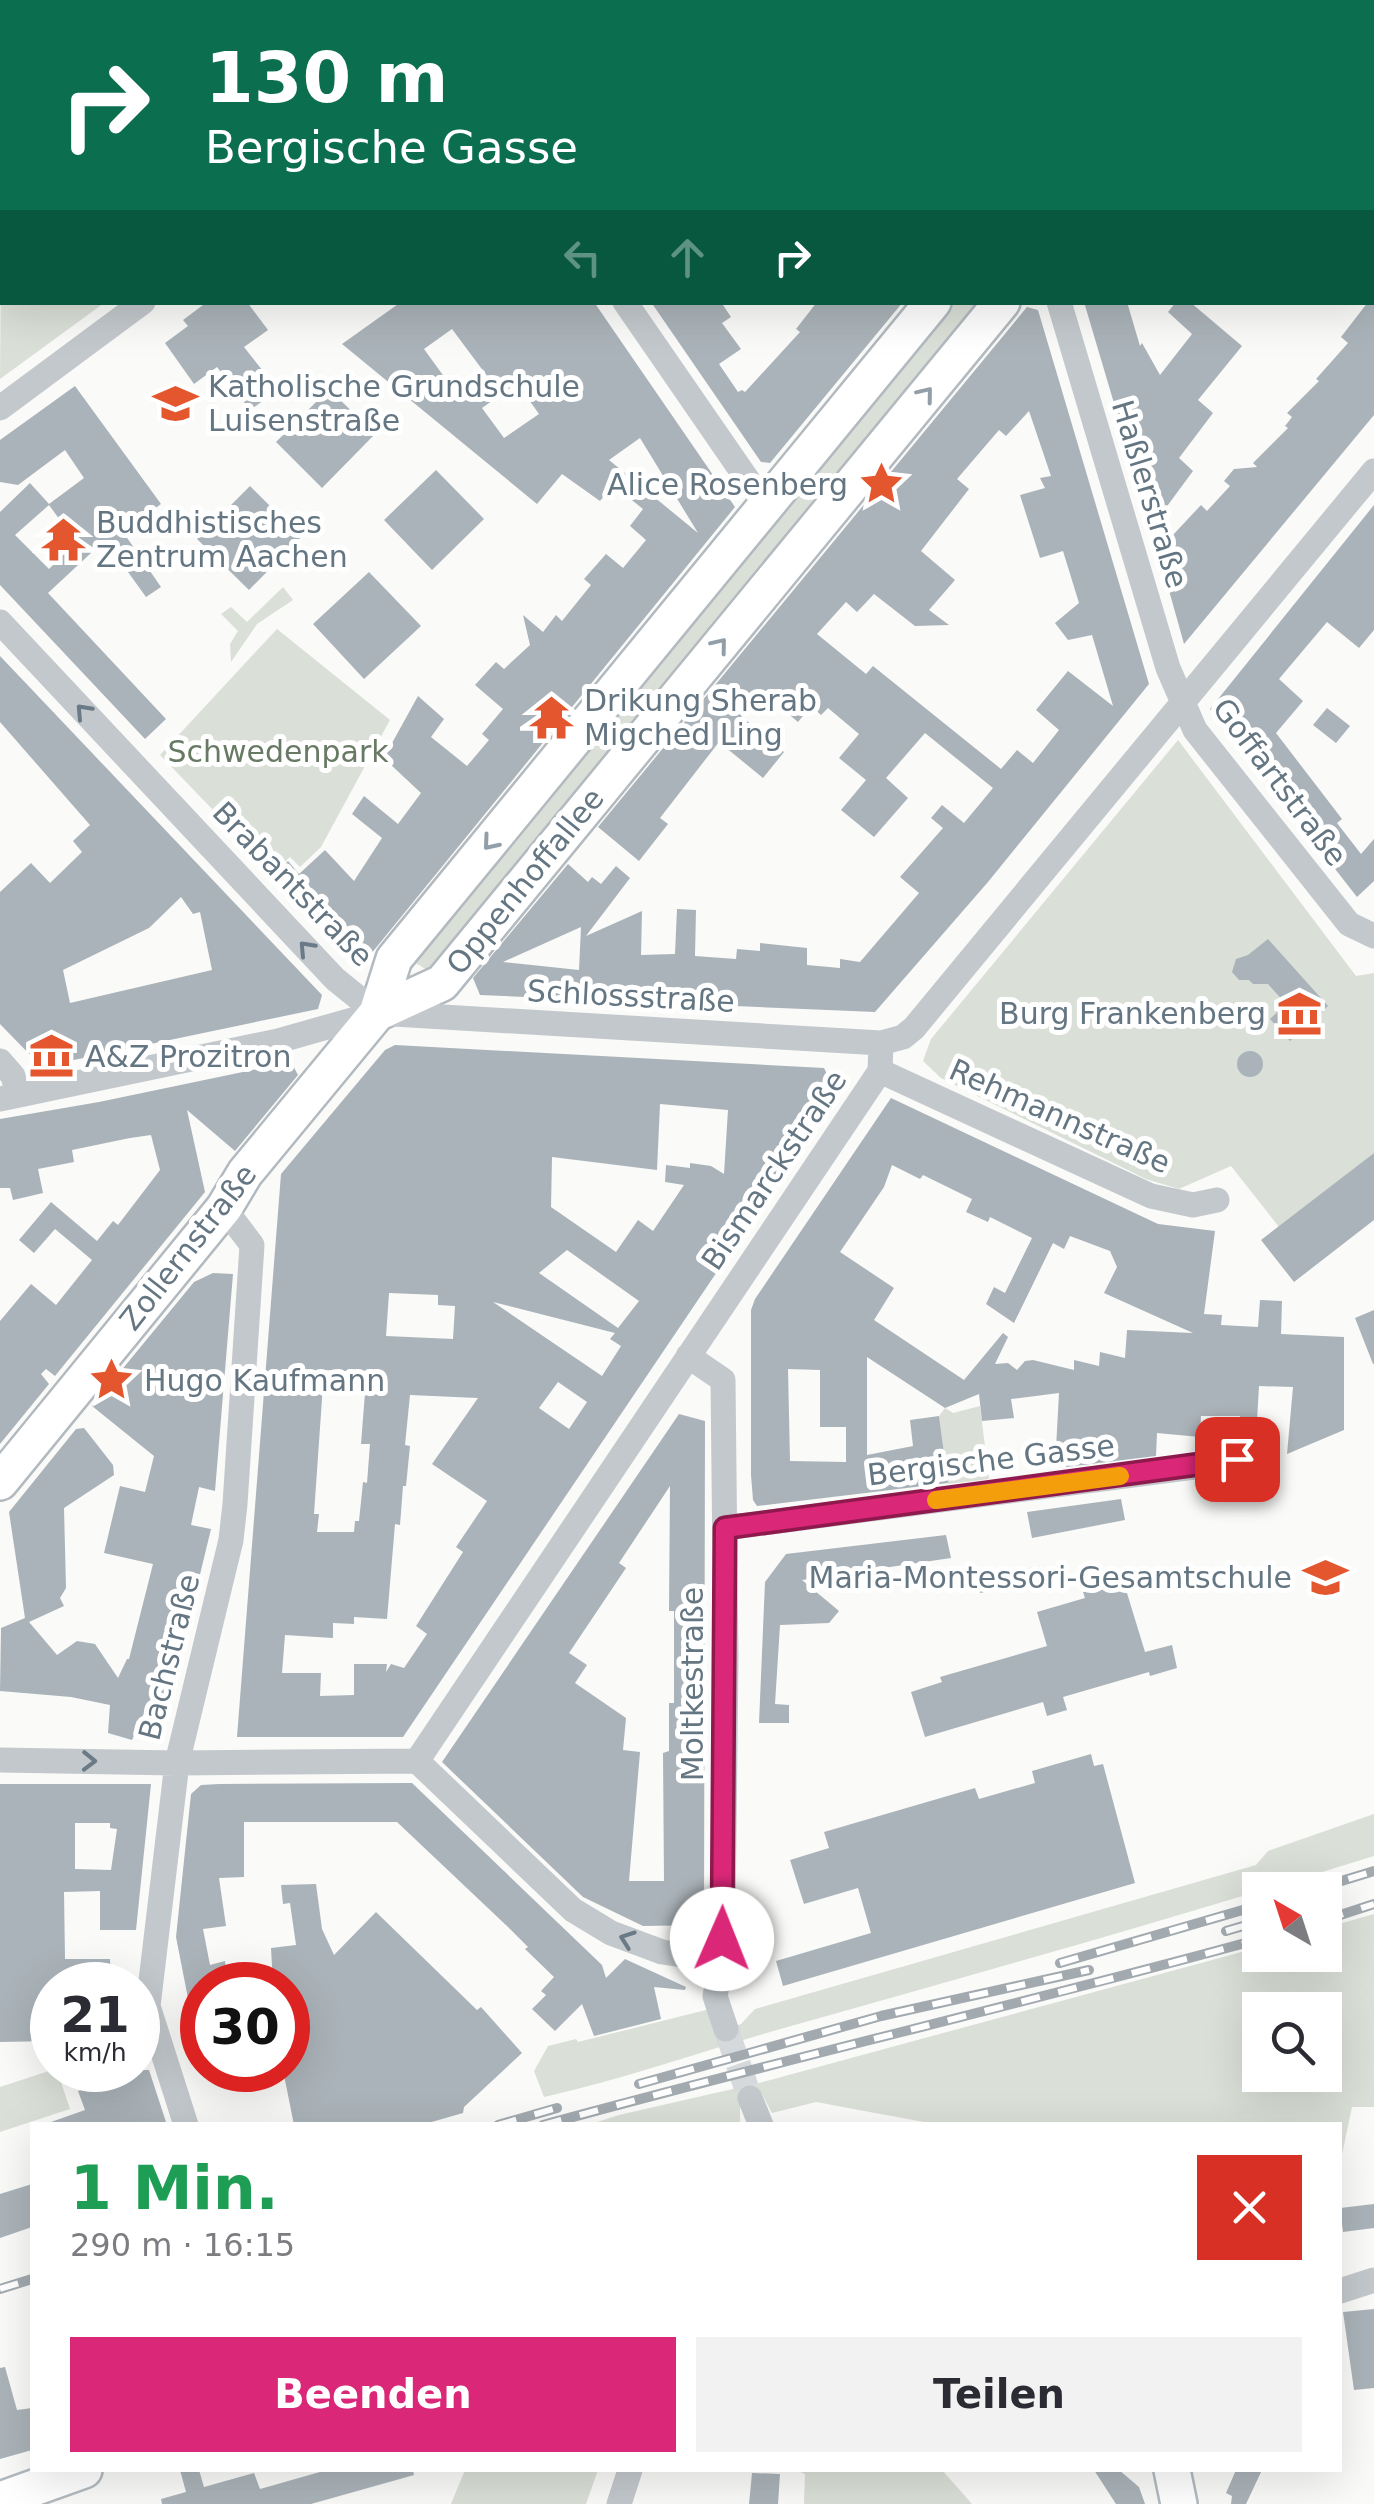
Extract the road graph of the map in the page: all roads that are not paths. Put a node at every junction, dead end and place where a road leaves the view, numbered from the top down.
1 (139, 305) edge
2 (626, 305) edge
3 (930, 305) edge
4 (1000, 305) edge
5 (1060, 305) edge
6 (0, 408) edge
7 (1374, 471) edge
8 (765, 505) junction
9 (0, 622) edge
10 (1182, 703) junction
11 (1374, 936) edge
12 (378, 1014) junction
13 (880, 1043) junction
14 (0, 1061) edge
15 (880, 1071) junction
16 (9, 1097) edge
17 (1217, 1200) dead end
18 (224, 1208) junction
19 (688, 1356) junction
20 (1264, 1453) dead end
21 (0, 1482) edge
22 (725, 1528) junction
23 (0, 1760) edge
24 (417, 1761) junction
25 (177, 1763) junction
26 (722, 1961) junction
27 (726, 2029) tunnel mouth
28 (750, 2098) tunnel mouth
29 (185, 2122) edge
30 (760, 2122) edge
31 (1374, 2280) edge
32 (1342, 2291) edge
33 (78, 2472) edge
34 (629, 2472) edge
35 (1172, 2472) edge
36 (0, 2500) edge
37 (619, 2504) edge
38 (1179, 2504) edge

1 - 6 street
2 - 8 street
3 - 8 street, Oppenhoffallee
12 -> 4 street, Oppenhoffallee
5 - 10 street, Haßlerstraße
7 - 10 street
8 -> 12 street, Oppenhoffallee
12 -> 9 street, Brabantstraße
10 - 11 street, Goffartstraße
10 - 13 street
12 - 13 street, Schlossstraße
12 - 16 street, Schlossstraße
12 - 18 street, Zollernstraße
13 - 15 street, Bismarckstraße
14 - 16 street
15 - 17 street, Rehmannstraße
15 - 19 street, Bismarckstraße
18 - 21 street, Zollernstraße
18 - 25 street, Bachstraße
19 - 22 street, Moltkestraße
19 - 24 street, Bismarckstraße
20 - 22 street, Bergische Gasse
22 - 26 street, Moltkestraße
23 -> 25 street
24 - 25 street
26 -> 24 street
25 - 29 street, Bachstraße
26 - 27 street, Moltkestraße
28 - 30 street
31 - 32 street
33 - 36 street
34 - 37 street
35 - 38 street

